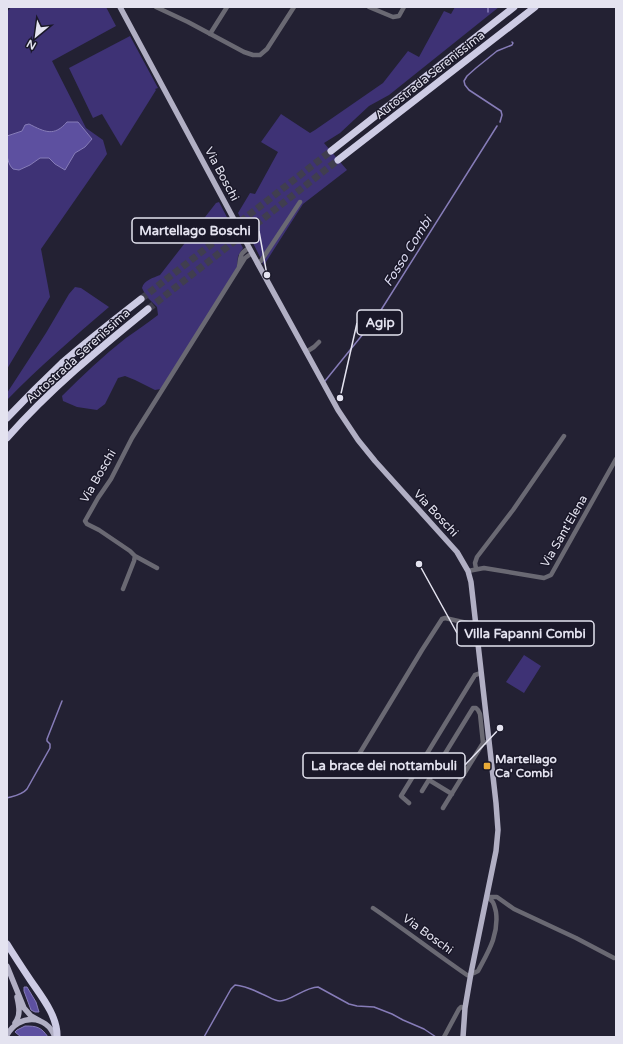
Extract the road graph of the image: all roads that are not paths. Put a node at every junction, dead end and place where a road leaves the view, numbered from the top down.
1 (120, 7) edge
2 (156, 7) edge
3 (227, 7) edge
4 (294, 7) edge
5 (369, 7) edge
6 (404, 7) edge
7 (514, 7) edge
8 (534, 7) edge
9 (210, 34) junction
10 (331, 150) tunnel mouth
11 (338, 160) tunnel mouth
12 (300, 202) dead end
13 (251, 251) junction
14 (257, 263) junction
15 (141, 298) tunnel mouth
16 (148, 308) tunnel mouth
17 (319, 342) dead end
18 (306, 352) junction
19 (7, 418) edge
20 (564, 436) dead end
21 (7, 438) edge
22 (616, 459) edge
23 (134, 556) junction
24 (157, 568) dead end
25 (476, 569) junction
26 (468, 571) junction
27 (123, 590) dead end
28 (476, 625) junction
29 (481, 673) junction
30 (486, 743) junction
31 (358, 756) dead end
32 (429, 780) junction
33 (422, 792) dead end
34 (452, 794) junction
35 (409, 803) dead end
36 (443, 808) dead end
37 (487, 897) junction
38 (373, 908) dead end
39 (7, 944) edge
40 (614, 958) dead end
41 (7, 966) edge
42 (471, 974) junction
43 (16, 989) junction
44 (465, 1008) junction
45 (40, 1021) junction
46 (14, 1025) junction
47 (7, 1035) edge
48 (56, 1037) edge
49 (444, 1037) edge
50 (463, 1037) edge

1 - 13 main road, Via Boschi
2 - 9 street
3 - 9 street
4 - 9 street
5 - 6 street
7 - 10 highway, Autostrada Serenissima
8 - 11 highway, Autostrada Serenissima
12 - 14 street
13 - 14 main road, Via Boschi
13 - 23 street, Via Boschi
14 - 18 main road, Via Boschi
15 - 19 highway, Autostrada Serenissima
16 - 21 highway, Autostrada Serenissima
17 - 18 street
18 - 26 main road, Via Boschi
20 - 25 street
22 - 25 street, Via Sant'Elena
23 - 24 street, Via Boschi
23 - 27 street
25 - 26 street
26 - 28 main road, Via Boschi
28 - 29 main road, Via Boschi
28 - 31 street
29 - 30 main road, Via Boschi
29 - 35 street
30 - 32 street, Via Boschi
30 - 34 street
30 - 37 main road, Via Boschi
32 - 33 street, Via Boschi
32 - 34 street
34 - 36 street
37 - 40 street
37 - 42 main road, Via Boschi
37 - 42 street
38 - 42 street, Via Boschi
39 - 48 highway
41 - 43 main road
42 - 44 main road, Via Boschi
43 - 45 main road
43 - 46 main road
44 - 49 street
44 - 50 main road, Via Boschi
45 - 46 main road
45 - 48 main road
46 - 47 main road

